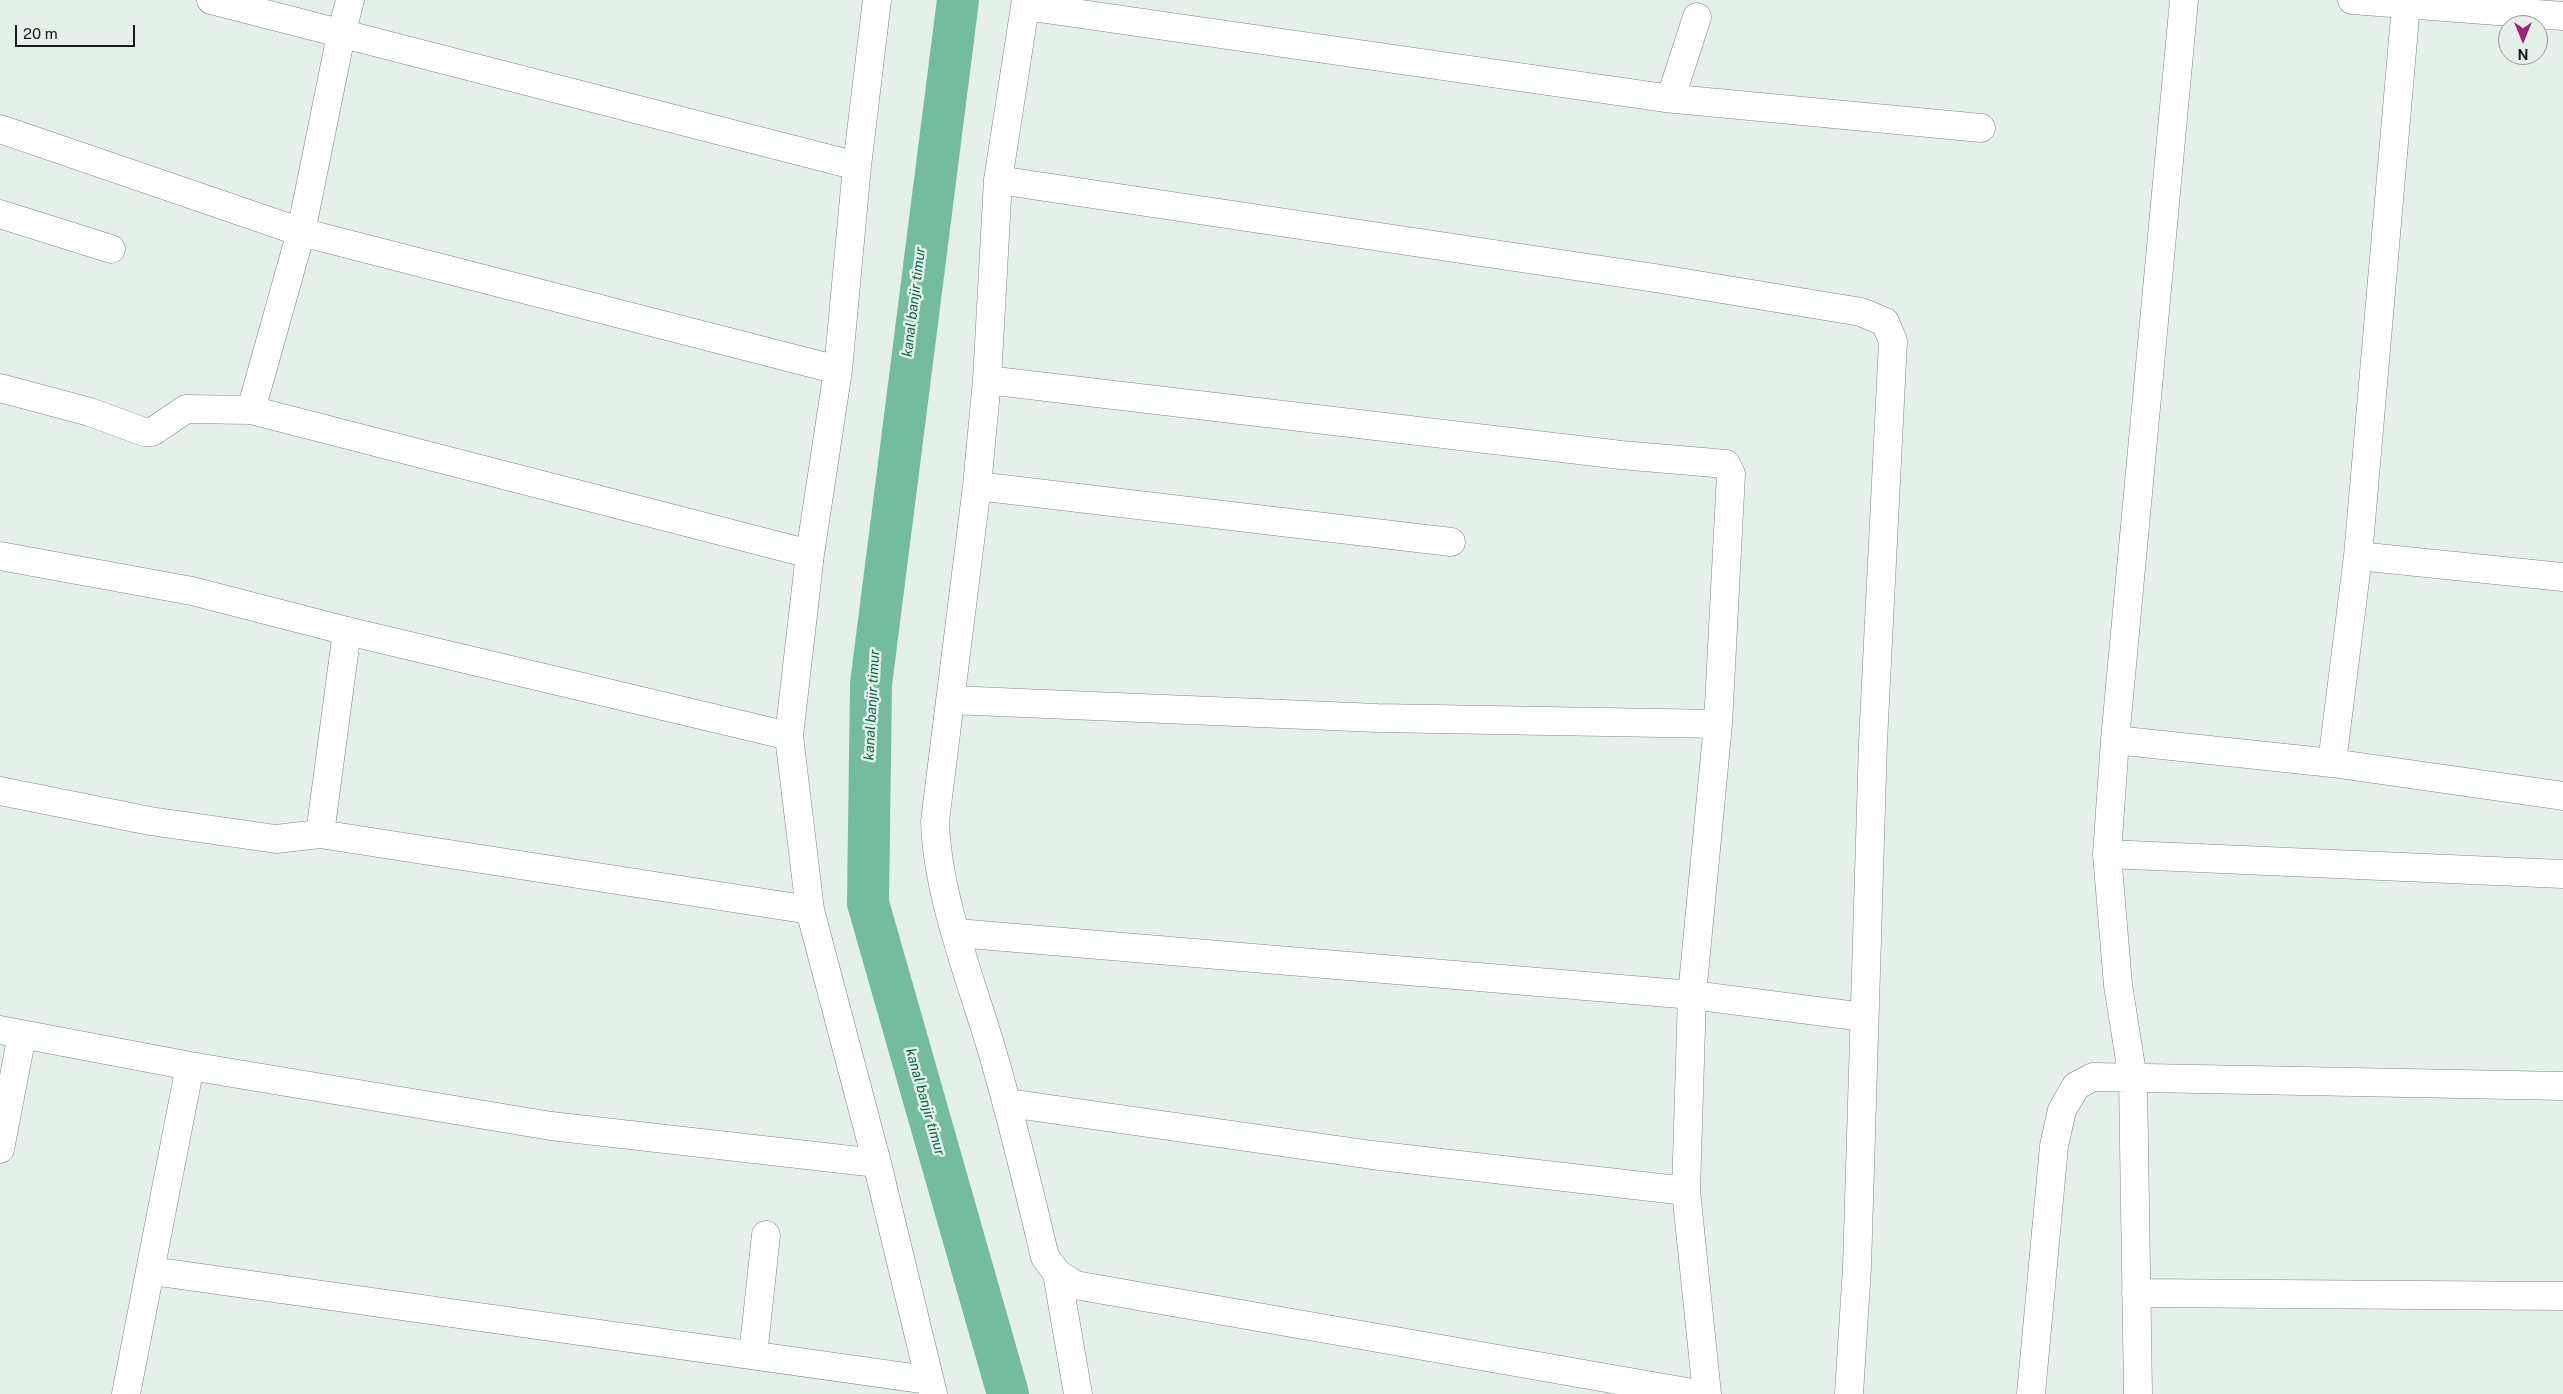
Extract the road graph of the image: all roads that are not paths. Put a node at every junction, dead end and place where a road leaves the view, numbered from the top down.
1 (211, 0) edge
2 (350, 0) edge
3 (877, 0) edge
4 (2184, 0) edge
5 (2352, 0) edge
6 (1025, 3) edge
7 (2406, 6) junction
8 (2563, 16) edge
9 (1697, 18) dead end
10 (340, 35) junction
11 (1665, 98) junction
12 (1981, 128) dead end
13 (0, 129) edge
14 (856, 166) junction
15 (998, 180) junction
16 (0, 214) edge
17 (301, 232) junction
18 (111, 249) dead end
19 (838, 370) junction
20 (987, 380) junction
21 (0, 388) edge
22 (251, 410) junction
23 (977, 486) junction
24 (1451, 542) dead end
25 (810, 554) junction
26 (0, 556) edge
27 (2358, 556) junction
28 (2563, 577) edge
29 (346, 631) junction
30 (951, 700) junction
31 (1718, 724) junction
32 (789, 736) junction
33 (2115, 740) junction
34 (2332, 763) junction
35 (0, 791) edge
36 (2563, 796) edge
37 (320, 834) junction
38 (2107, 854) junction
39 (2563, 874) edge
40 (810, 910) junction
41 (957, 933) junction
42 (1692, 995) junction
43 (1864, 1017) junction
44 (11, 1033) edge
45 (190, 1066) junction
46 (2133, 1079) junction
47 (2563, 1086) edge
48 (1008, 1103) junction
49 (0, 1149) edge
50 (877, 1163) junction
51 (1686, 1191) junction
52 (766, 1235) dead end
53 (152, 1271) junction
54 (1057, 1273) junction
55 (2136, 1293) junction
56 (2563, 1296) edge
57 (753, 1355) junction
58 (930, 1387) edge
59 (126, 1394) edge
60 (1078, 1394) edge
61 (1698, 1394) edge
62 (1707, 1394) edge
63 (1849, 1394) edge
64 (2031, 1394) edge
65 (2138, 1394) edge

1 - 10 street
2 - 10 street
3 - 14 street
4 - 33 street
5 - 7 street
6 - 11 street
6 - 15 street
7 - 8 street
7 - 27 street
9 - 11 street
10 - 14 street
10 - 17 street
11 - 12 street
13 - 17 street
14 - 19 street
15 - 20 street
15 - 43 street
16 - 18 street
17 - 19 street
17 - 22 street
19 - 25 street
20 - 23 street
20 - 31 street
21 - 22 street
22 - 25 street
23 - 24 street
23 - 30 street
25 - 32 street
26 - 29 street
27 - 28 street
27 - 34 street
29 - 32 street
29 - 37 street
30 - 31 street
30 - 41 street
31 - 42 street
32 - 40 street
33 - 34 street
33 - 38 street
34 - 36 street
35 - 37 street
37 - 40 street
38 - 39 street
38 - 46 street
40 - 50 street
41 - 42 street
41 - 48 street
42 - 43 street
42 - 51 street
43 - 63 street
44 - 45 street
44 - 49 street
45 - 50 street
45 - 53 street
46 - 47 street
46 - 55 street
46 - 64 street
48 - 51 street
48 - 54 street
50 - 58 street
51 - 62 street
52 - 57 street
53 - 57 street
53 - 59 street
54 - 60 street
54 - 61 street
55 - 56 street
55 - 65 street
57 - 58 street

